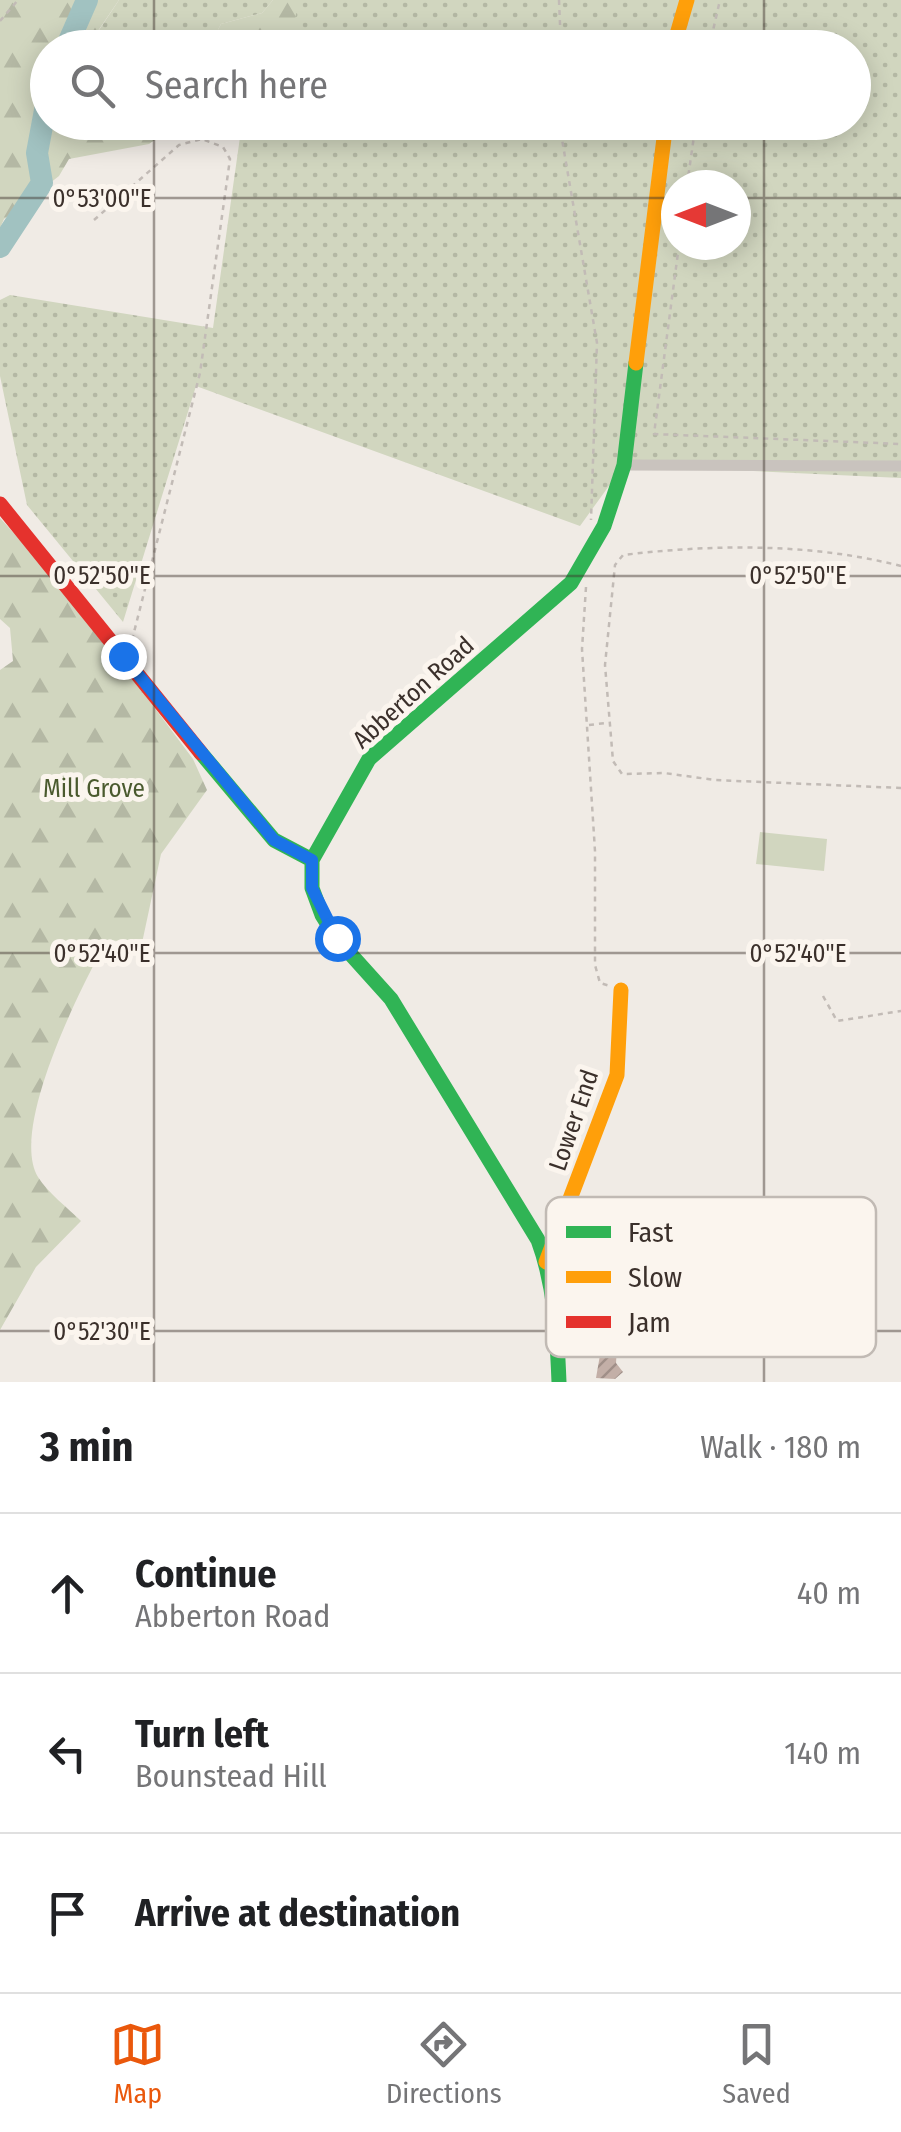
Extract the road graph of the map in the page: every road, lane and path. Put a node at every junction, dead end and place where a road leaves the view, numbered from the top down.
1 (18, 0) edge
2 (559, 0) edge
3 (688, 0) edge
4 (720, 0) edge
5 (0, 21) edge
6 (560, 30) edge
7 (679, 30) edge
8 (713, 30) edge
9 (562, 140) edge
10 (664, 140) edge
11 (694, 140) edge
12 (690, 170) edge
13 (94, 220) dead end
14 (677, 260) edge
15 (901, 444) edge
16 (624, 465) junction
17 (901, 466) edge
18 (5, 508) edge
19 (604, 526) junction
20 (588, 557) junction
21 (901, 566) edge
22 (123, 656) junction
23 (609, 722) junction
24 (588, 726) junction
25 (901, 788) edge
26 (312, 860) junction
27 (620, 990) joint
28 (823, 996) dead end
29 (901, 1011) edge
30 (570, 1197) edge
31 (546, 1262) edge
32 (558, 1357) edge
33 (560, 1382) edge

1 - 5 path
2 - 6 path
3 - 7 street
4 - 8 path
9 - 19 path
10 - 16 street, Abberton Road
11 - 12 path
13 - 22 path
14 - 15 path
16 - 17 street
16 - 19 street, Abberton Road
18 - 22 street
19 - 20 street, Abberton Road
20 - 24 path
20 - 26 street, Abberton Road
21 - 23 path
22 - 26 street
23 - 24 path
23 - 25 path
24 - 27 path
26 - 31 street
27 - 30 street, Lower End
28 - 29 path
32 - 33 street

